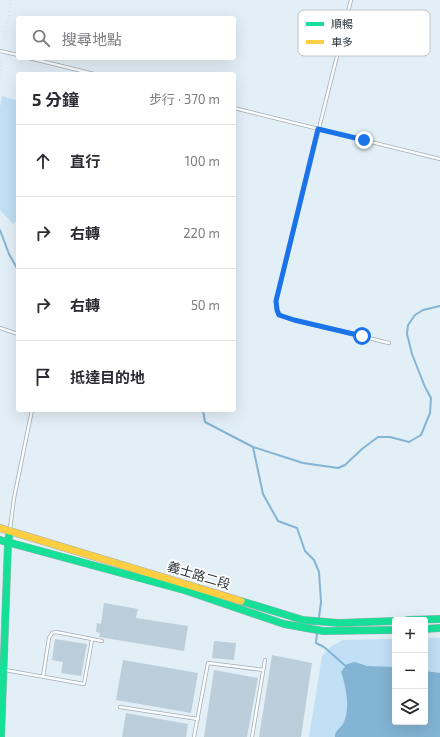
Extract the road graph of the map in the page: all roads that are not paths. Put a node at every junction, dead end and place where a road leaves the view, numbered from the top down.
1 (351, 0) edge
2 (348, 10) edge
3 (1, 51) edge
4 (16, 55) edge
5 (337, 56) edge
6 (36, 60) edge
7 (86, 72) edge
8 (236, 108) edge
9 (318, 129) junction
10 (440, 159) edge
11 (0, 328) edge
12 (16, 333) edge
13 (388, 343) dead end
14 (32, 412) edge
15 (0, 528) edge
16 (10, 531) junction
17 (0, 540) edge
18 (8, 543) junction
19 (428, 619) edge
20 (440, 619) edge
21 (392, 620) edge
22 (440, 628) edge
23 (428, 629) edge
24 (392, 630) edge
25 (92, 640) junction
26 (102, 642) dead end
27 (265, 660) dead end
28 (3, 670) junction
29 (263, 670) junction
30 (43, 677) junction
31 (120, 707) dead end
32 (198, 720) junction
33 (1, 737) edge
34 (194, 737) edge
35 (252, 737) edge

1 - 2 lane
3 - 4 lane
5 - 9 lane
6 - 7 lane
8 - 9 lane
9 - 10 lane
9 - 13 lane
11 - 12 lane
14 - 16 lane
15 - 16 street, 義士路二段
16 - 18 street
16 - 21 street, 義士路二段
17 - 18 street, 義士路二段
18 - 24 street, 義士路二段
18 - 28 street
19 - 20 street
22 - 23 street
25 - 26 lane
25 - 30 lane
25 - 30 lane
27 - 29 lane
28 - 30 lane
28 - 33 street
29 - 32 lane
29 - 35 lane
31 - 32 lane
32 - 34 lane

